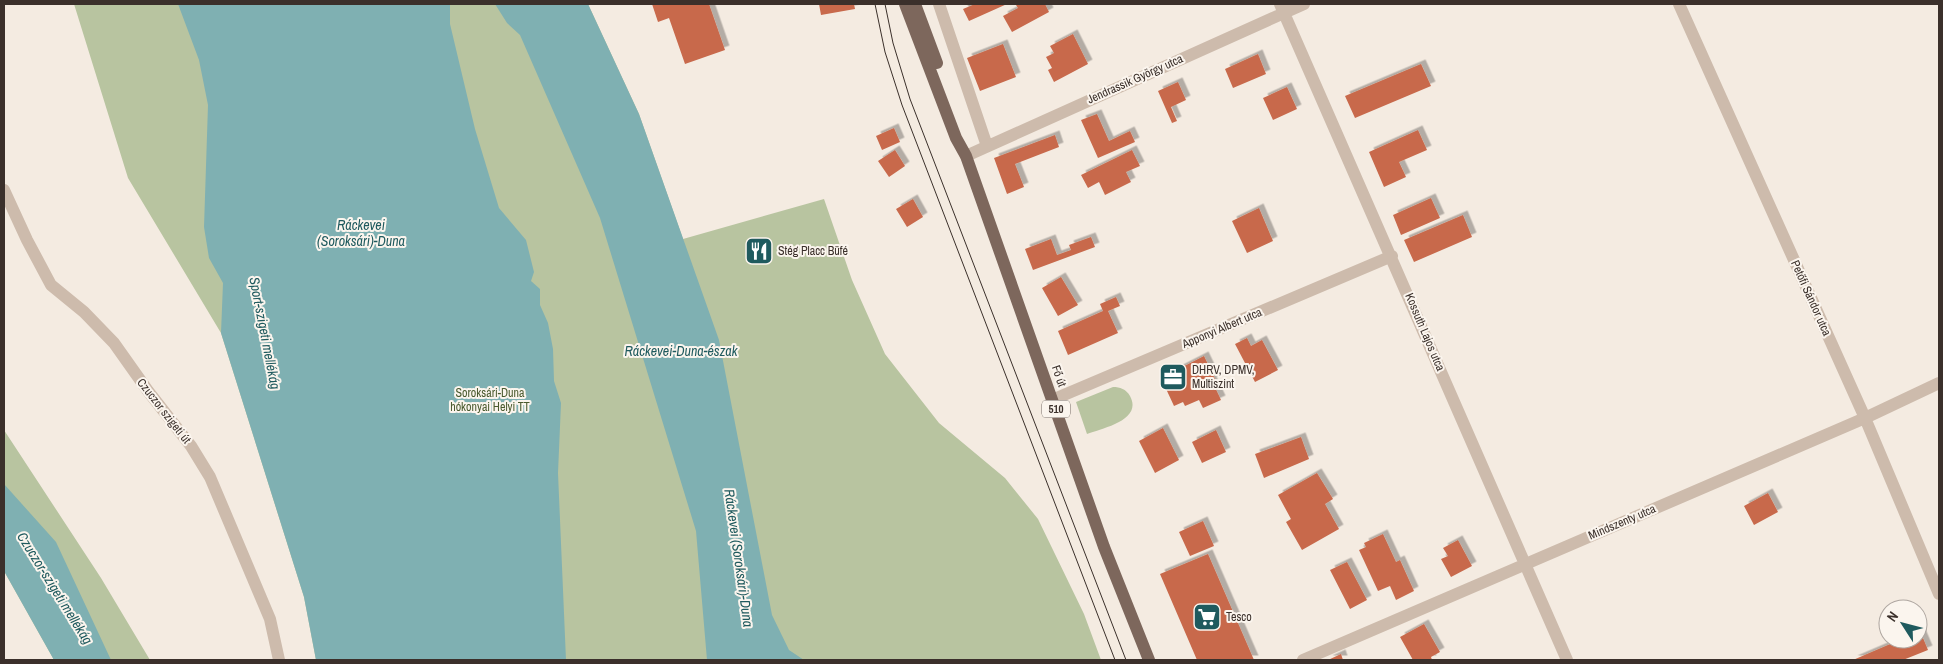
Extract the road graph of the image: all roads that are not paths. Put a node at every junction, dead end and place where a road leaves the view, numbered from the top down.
1 (905, 4) edge
2 (915, 4) edge
3 (939, 4) edge
4 (1304, 4) edge
5 (1679, 4) edge
6 (1282, 8) edge
7 (987, 146) junction
8 (966, 156) junction
9 (4, 190) edge
10 (1392, 256) junction
11 (1939, 383) edge
12 (1052, 400) junction
13 (1865, 418) junction
14 (1525, 564) junction
15 (1939, 594) edge
16 (279, 660) edge
17 (1149, 660) edge
18 (1303, 660) edge
19 (1567, 660) edge

1 - 8 main road, Fő út / 510
2 - 8 main road, Fő út / 510
3 - 7 street
4 - 6 street, Jendrassik György utca
5 - 13 street, Petőfi Sándor utca
6 - 7 street, Jendrassik György utca
6 - 10 street, Kossuth Lajos utca
7 - 8 street, Jendrassik György utca
8 - 12 main road, Fő út / 510
9 - 16 street, Czuczor szigeti út
10 - 12 street, Apponyi Albert utca
10 - 14 street, Kossuth Lajos utca
11 - 13 street, Mindszenty utca
12 - 17 main road, Fő út / 510
13 - 14 street, Mindszenty utca
13 - 15 street, Petőfi Sándor utca
14 - 18 street, Mindszenty utca
14 - 19 street, Kossuth Lajos utca

